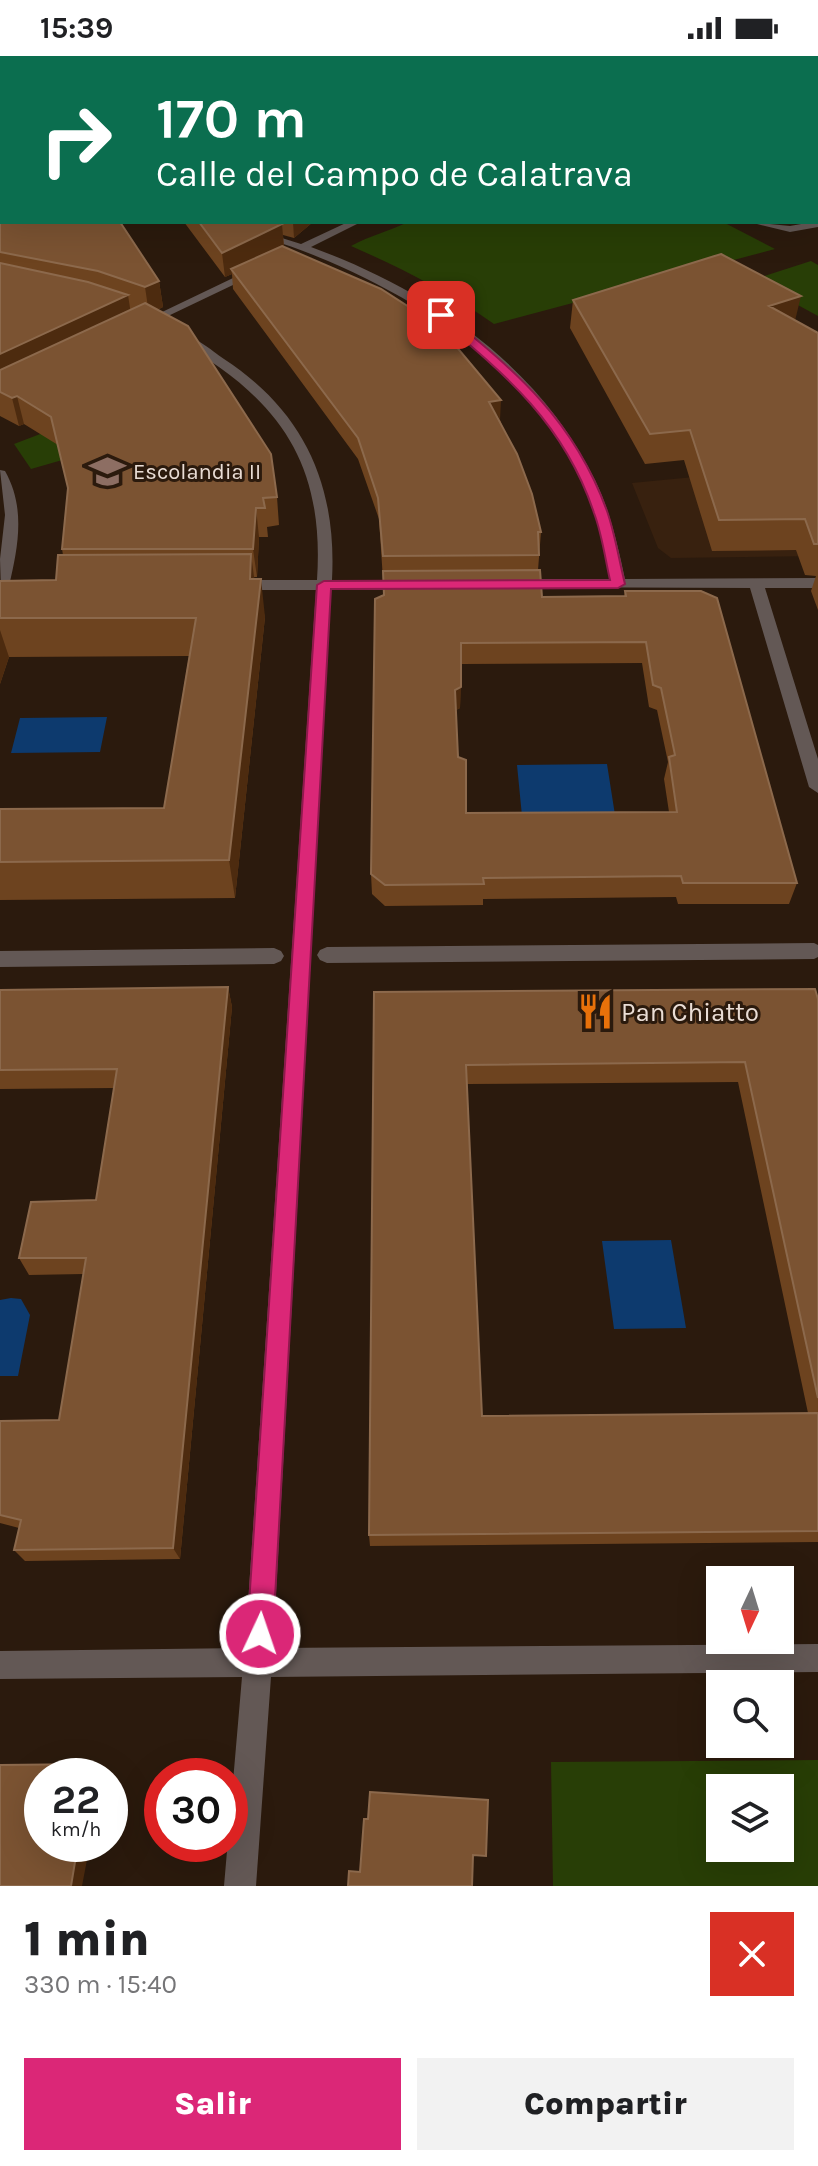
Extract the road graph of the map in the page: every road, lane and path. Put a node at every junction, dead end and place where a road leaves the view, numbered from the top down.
1 (227, 224) edge
2 (352, 224) edge
3 (764, 224) edge
4 (818, 224) edge
5 (304, 247) junction
6 (290, 254) edge
7 (262, 267) edge
8 (129, 313) edge
9 (149, 321) junction
10 (122, 334) edge
11 (0, 474) edge
12 (756, 583) junction
13 (818, 583) edge
14 (430, 584) edge
15 (504, 584) edge
16 (618, 584) junction
17 (221, 585) edge
18 (324, 585) junction
19 (6, 586) edge
20 (818, 787) edge
21 (814, 951) dead end
22 (327, 955) dead end
23 (274, 956) dead end
24 (0, 959) edge
25 (818, 1658) edge
26 (258, 1664) junction
27 (0, 1665) edge
28 (240, 1886) edge

1 - 5 street
2 - 5 street
3 - 4 street
5 - 6 street
5 - 16 street
7 - 9 street
8 - 9 street
9 - 10 street
9 - 18 street
11 - 19 street
12 - 13 street
12 - 16 street
12 - 20 street
14 - 18 street
15 - 16 street
17 - 18 street
18 - 26 street
21 - 22 street
23 - 24 street
25 - 26 street
26 - 27 street
26 - 28 street

